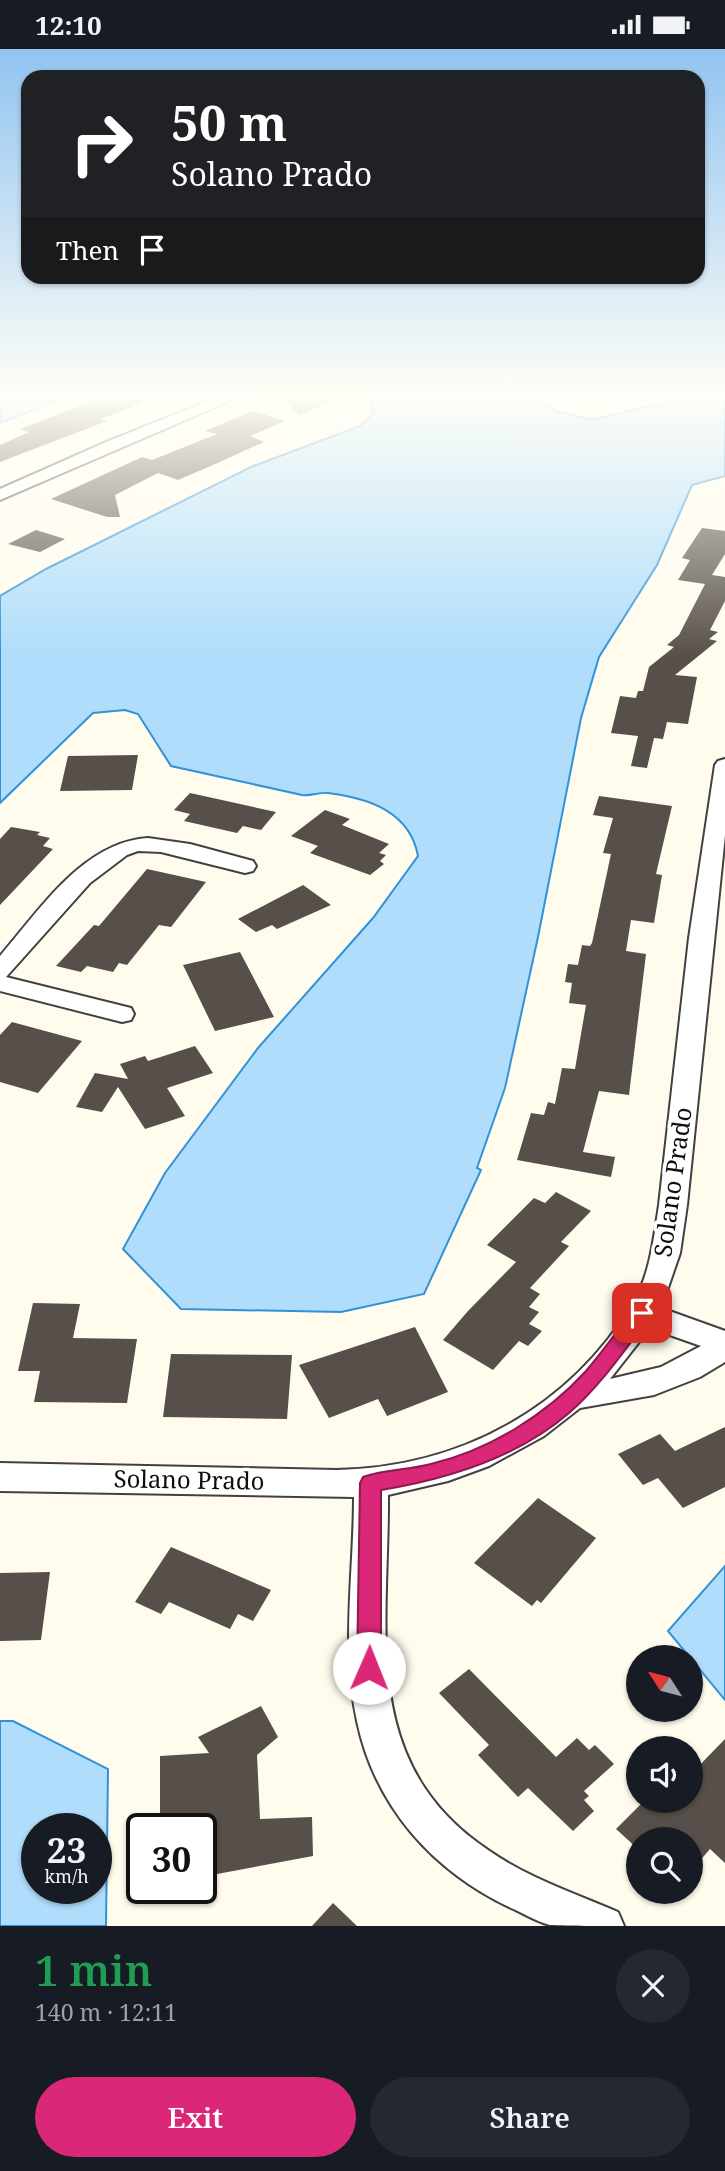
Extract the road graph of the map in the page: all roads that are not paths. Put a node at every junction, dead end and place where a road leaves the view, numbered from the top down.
1 (30, 482) edge
2 (0, 495) edge
3 (725, 765) edge
4 (245, 866) dead end
5 (0, 971) edge
6 (0, 983) edge
7 (121, 1014) dead end
8 (642, 1313) junction
9 (725, 1345) edge
10 (574, 1396) junction
11 (0, 1477) edge
12 (371, 1483) junction
13 (604, 1926) edge

1 - 2 street
3 - 8 street, Solano Prado
4 - 5 street
6 - 7 street
8 - 9 street
8 - 10 street, Solano Prado
9 - 10 street
10 - 12 street, Solano Prado
11 - 12 street, Solano Prado
12 - 13 street

